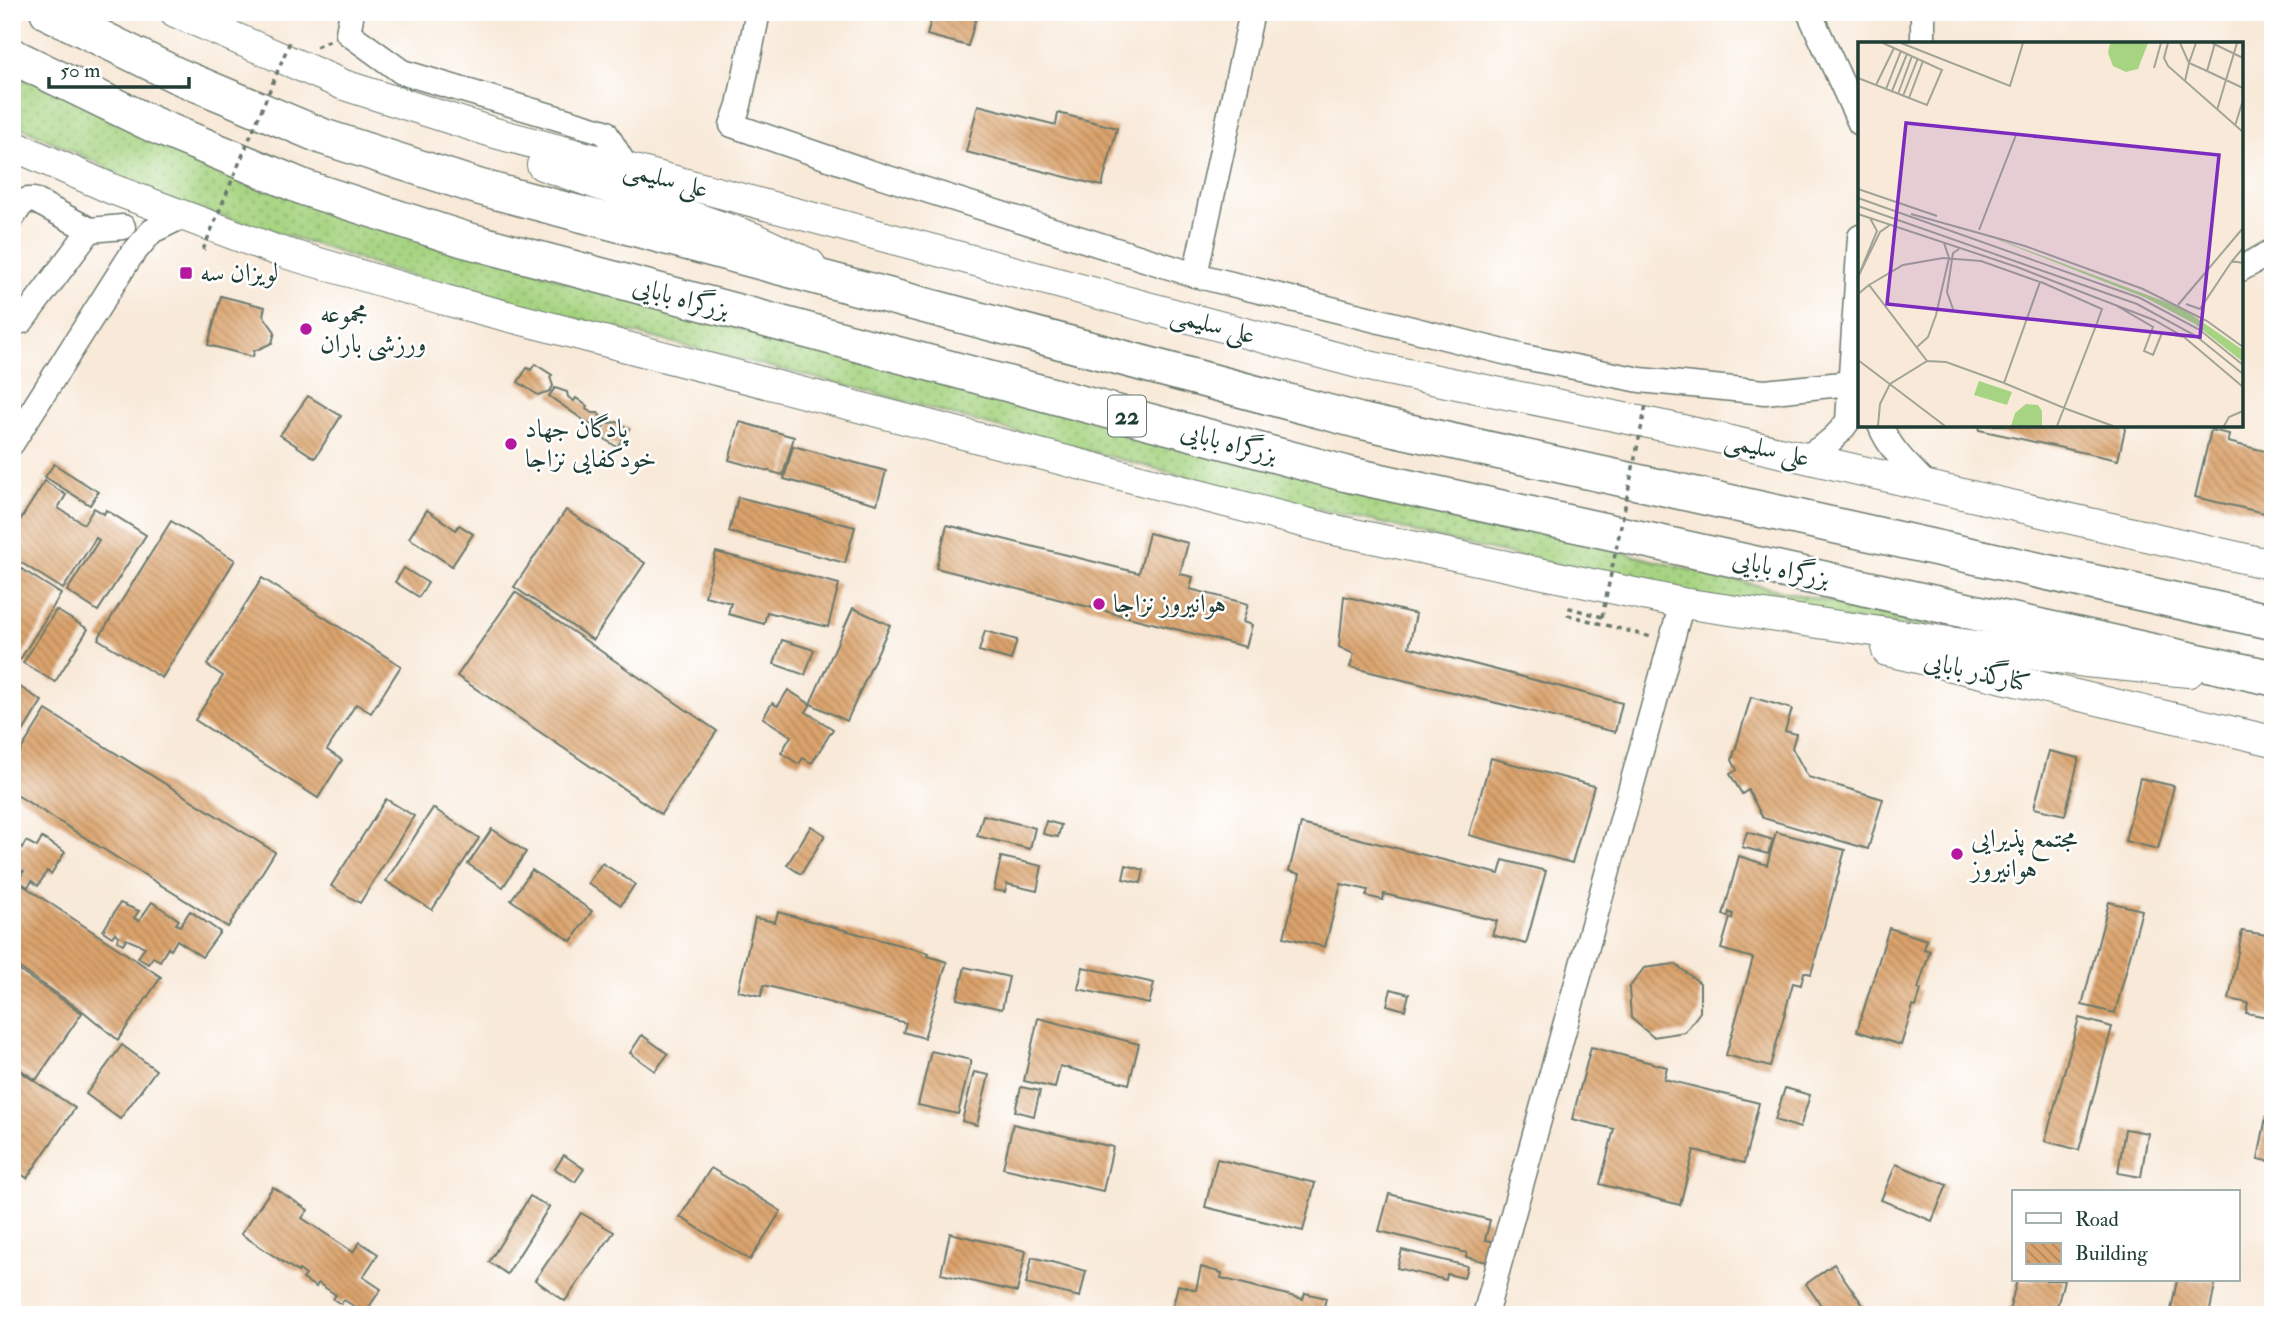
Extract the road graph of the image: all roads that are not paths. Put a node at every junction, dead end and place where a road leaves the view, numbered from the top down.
1 (48, 12) edge
2 (175, 12) edge
3 (352, 12) edge
4 (758, 12) edge
5 (1252, 12) edge
6 (1808, 12) edge
7 (1923, 12) edge
8 (1923, 42) edge
9 (12, 56) edge
10 (344, 85) junction
11 (1858, 119) edge
12 (12, 145) edge
13 (626, 169) junction
14 (112, 189) junction
15 (185, 215) junction
16 (12, 218) edge
17 (123, 227) junction
18 (90, 230) junction
19 (2273, 251) edge
20 (130, 257) junction
21 (2243, 268) edge
22 (1195, 275) junction
23 (863, 291) junction
24 (1858, 295) edge
25 (22, 321) dead end
26 (1855, 383) edge
27 (1881, 427) edge
28 (12, 443) edge
29 (1804, 458) junction
30 (1928, 486) junction
31 (2273, 565) edge
32 (1682, 603) junction
33 (2273, 622) edge
34 (2273, 679) edge
35 (2273, 741) edge
36 (1485, 1315) edge

1 - 23 highway, بزرگراه بابایی / 22
2 - 10 main road, علی سلیمی
3 - 13 street
4 - 22 street
5 - 22 street
6 - 11 street
7 - 8 street
9 - 34 highway, بزرگراه بابایی / 22
10 - 13 main road, علی سلیمی
10 - 23 main road
12 - 14 main road
13 - 29 main road, علی سلیمی
14 - 15 main road
14 - 17 street
15 - 20 street
15 - 32 main road
16 - 18 street
17 - 18 street
17 - 20 street
18 - 25 street
19 - 21 street
20 - 28 street
22 - 26 street
23 - 33 highway, بزرگراه بابایی / 22
24 - 26 street
26 - 29 street
27 - 30 street
29 - 30 main road, علی سلیمی
30 - 31 main road, علی سلیمی
32 - 34 main road
32 - 35 main road, کنارگذر بابایی
32 - 36 street

